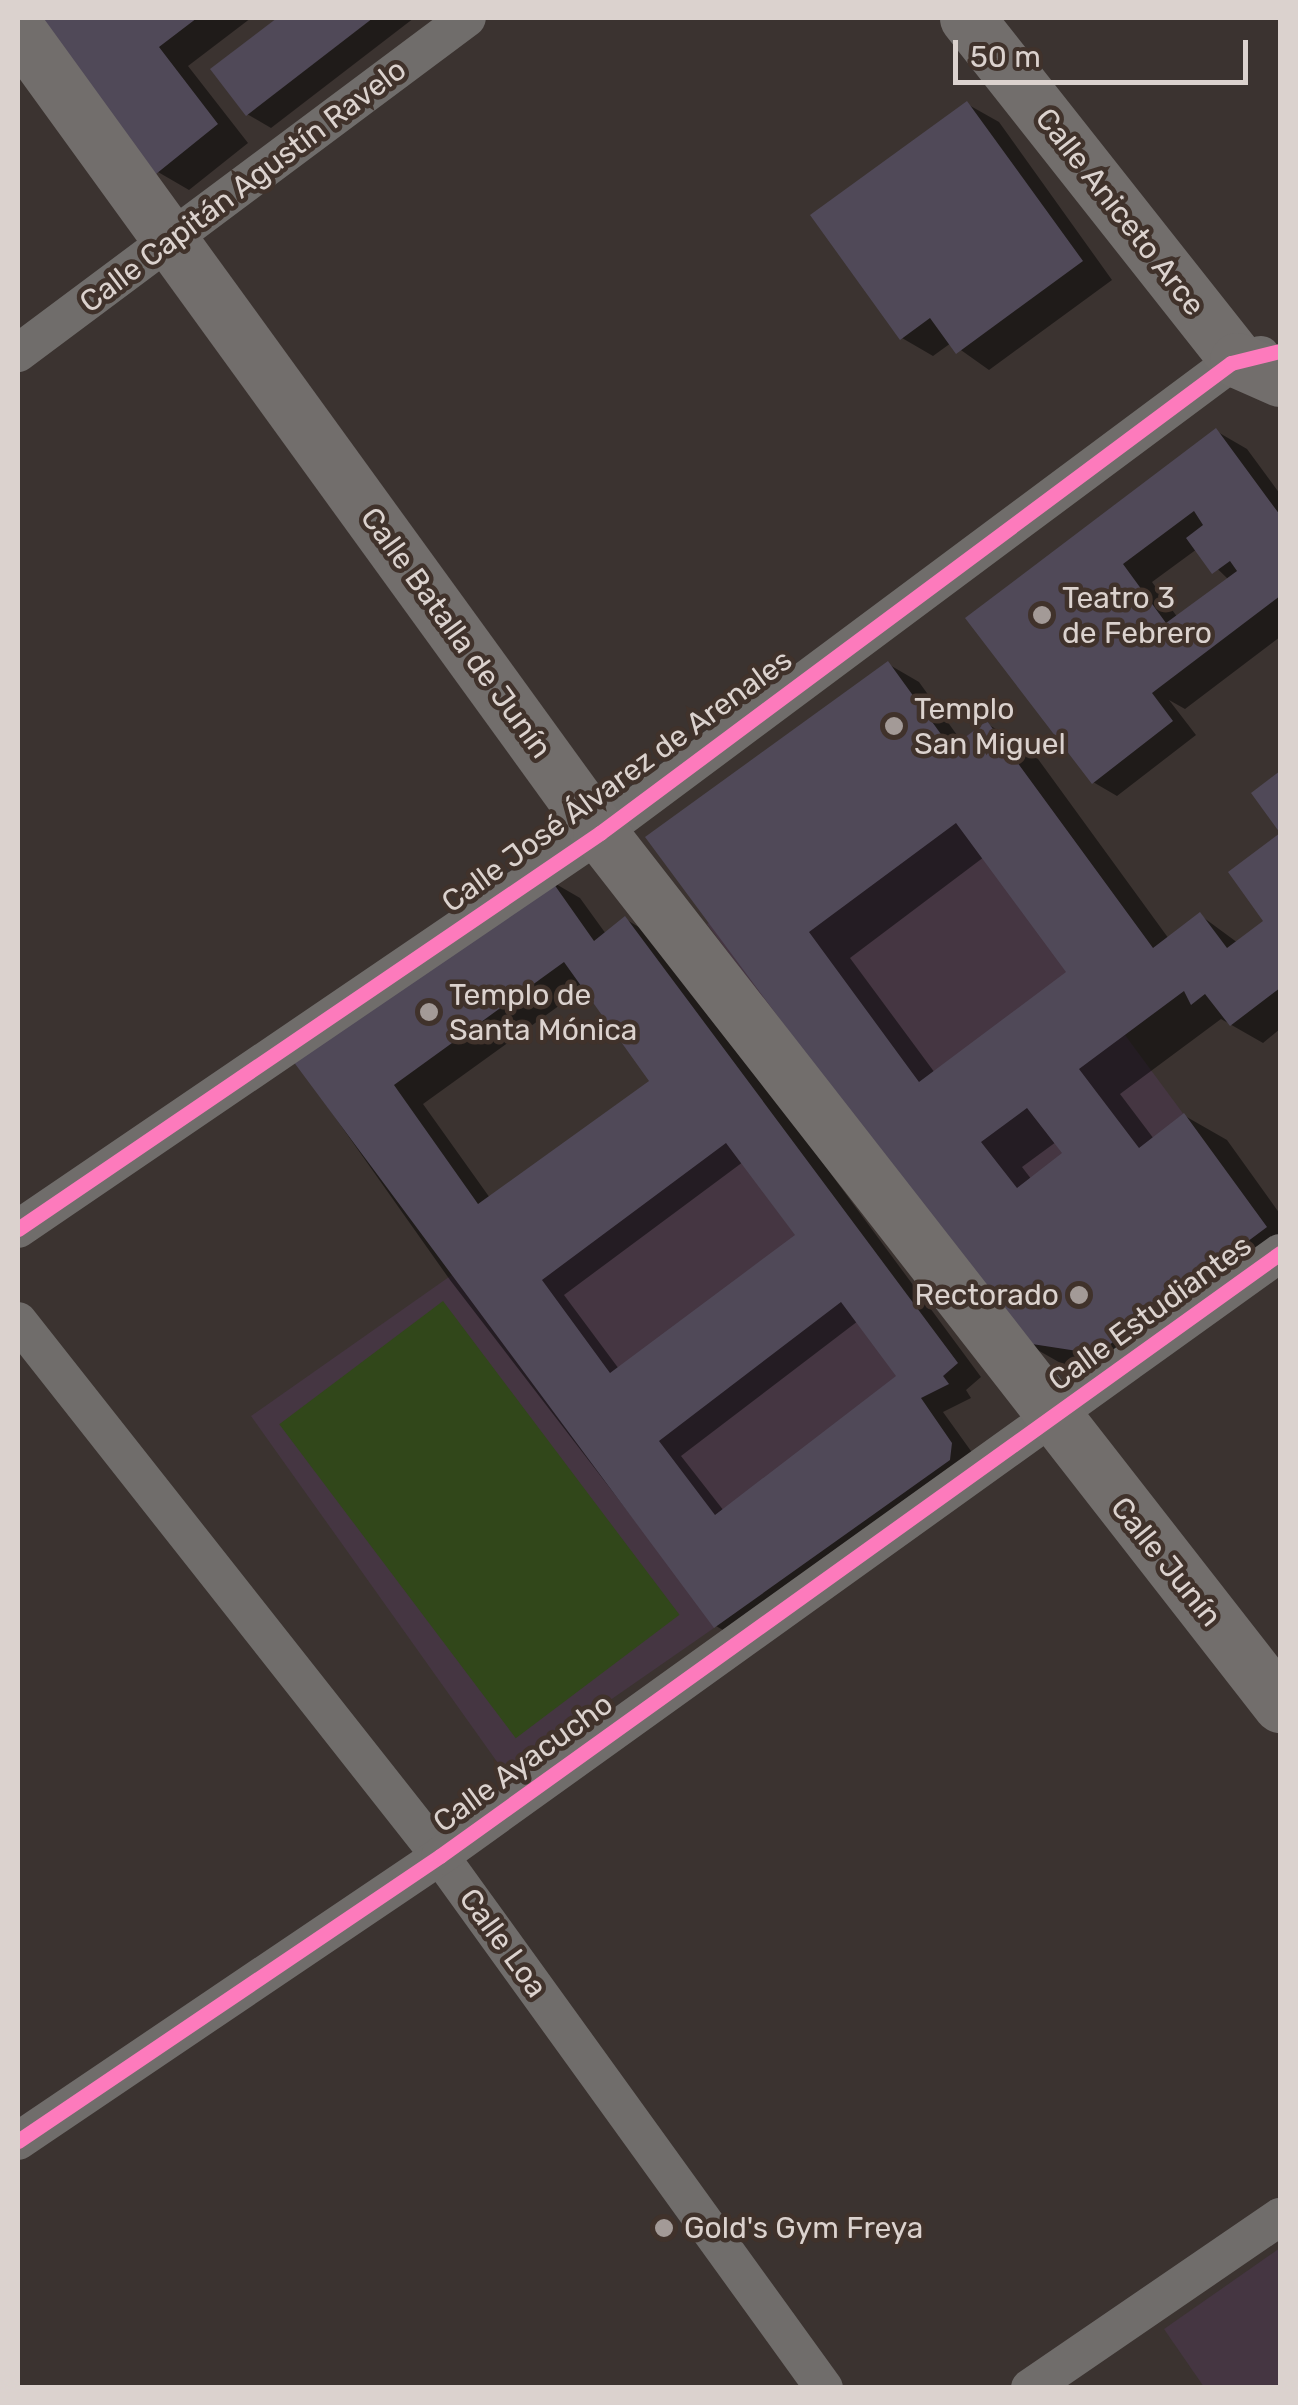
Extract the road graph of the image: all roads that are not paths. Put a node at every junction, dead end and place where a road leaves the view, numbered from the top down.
1 (467, 18) edge
2 (967, 18) edge
3 (18, 30) edge
4 (174, 239) junction
5 (18, 352) edge
6 (1266, 363) edge
7 (600, 833) junction
8 (18, 1229) edge
9 (1280, 1253) edge
10 (18, 1321) edge
11 (1052, 1418) junction
12 (1280, 1705) edge
13 (440, 1856) junction
14 (18, 2141) edge
15 (1280, 2217) edge
16 (824, 2388) edge
17 (1030, 2388) edge

1 - 4 street, Calle Capitán Agustín Ravelo
2 - 6 main road, Calle Aniceto Arce
3 - 4 main road, Calle Batalla de Junín
4 - 5 street, Calle Capitán Agustín Ravelo
4 - 7 main road, Calle Batalla de Junín
6 - 7 street, Calle José Álvarez de Arenales
7 - 8 street, Calle José Álvarez de Arenales
7 - 11 main road, Calle Batalla de Junín
9 - 11 street, Calle Estudiantes
10 - 13 street, Calle Loa
11 - 12 main road, Calle Junín
11 - 13 street, Calle Ayacucho
13 - 14 street, Calle Ayacucho
13 - 16 street, Calle Loa
15 - 17 street

